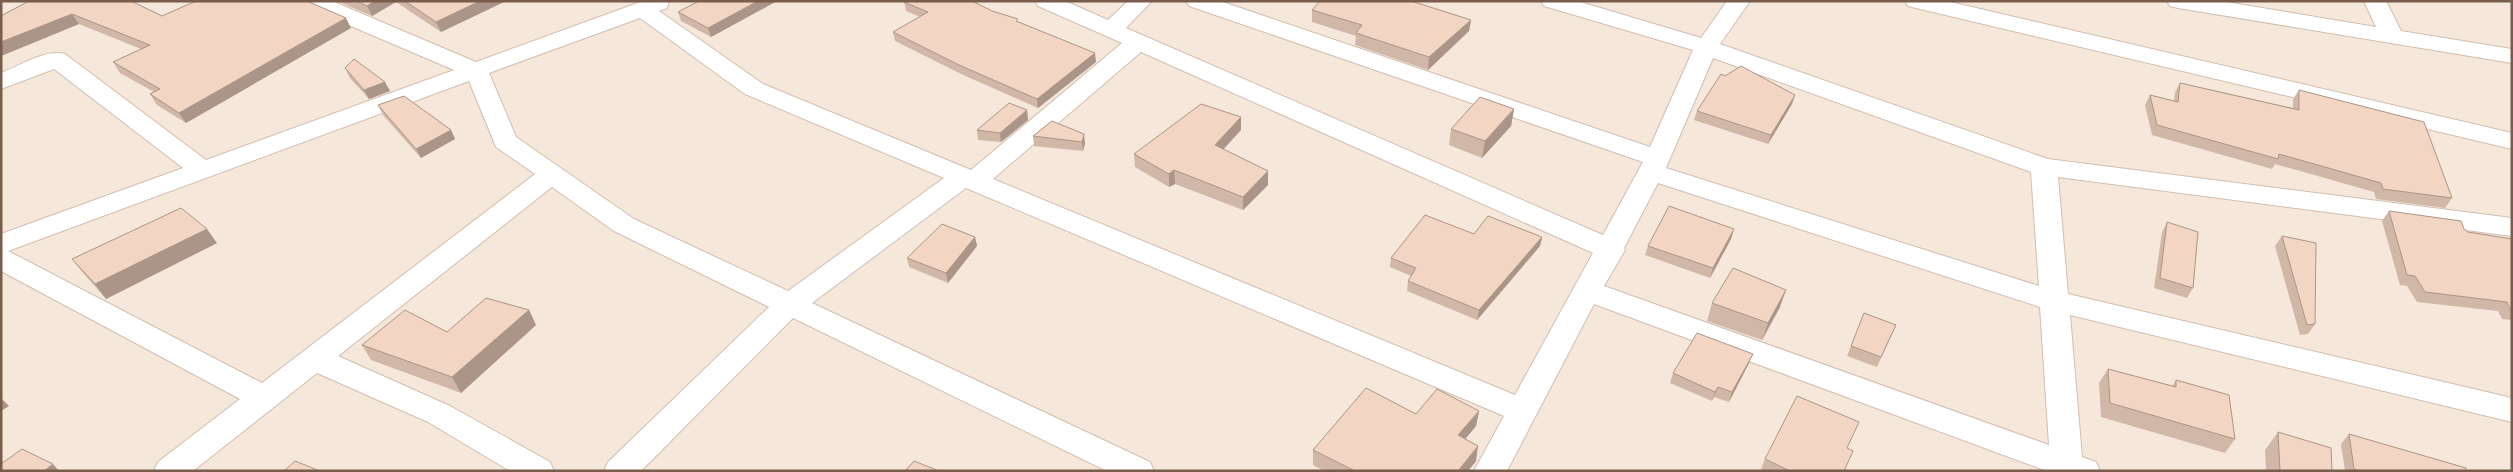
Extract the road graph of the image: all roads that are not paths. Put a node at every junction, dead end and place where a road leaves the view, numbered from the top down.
1 (312, 1) edge
2 (1046, 1) edge
3 (1141, 1) edge
4 (1197, 1) edge
5 (1552, 1) edge
6 (1739, 1) edge
7 (1916, 1) edge
8 (2178, 1) edge
9 (2375, 1) edge
10 (652, 5) edge
11 (1110, 30) junction
12 (2392, 36) junction
13 (1138, 42) junction
14 (1706, 47) junction
15 (2512, 56) edge
16 (476, 70) junction
17 (1, 82) edge
18 (2512, 141) edge
19 (1655, 165) junction
20 (2044, 167) junction
21 (203, 170) junction
22 (552, 174) junction
23 (968, 179) junction
24 (2512, 227) edge
25 (1, 244) edge
26 (1611, 250) junction
27 (1, 259) edge
28 (1589, 291) junction
29 (2054, 301) junction
30 (790, 304) junction
31 (313, 358) junction
32 (262, 398) junction
33 (2512, 410) edge
34 (1523, 411) junction
35 (2075, 467) edge
36 (170, 471) edge
37 (538, 471) edge
38 (620, 471) edge
39 (1138, 471) edge
40 (1490, 471) edge

1 - 16 street
2 - 11 street
3 - 11 street
4 - 19 street
5 - 14 street
6 - 14 street
7 - 18 street
8 - 12 street
9 - 12 street
10 - 16 street
10 - 23 street
11 - 13 street
12 - 15 street
13 - 23 street
13 - 26 street
14 - 19 street
14 - 20 street
16 - 21 street
16 - 22 street
17 - 21 street
19 - 26 street
19 - 29 street
20 - 24 street
20 - 29 street
21 - 25 street
22 - 30 street
22 - 31 street
23 - 30 street
23 - 34 street
26 - 28 street
27 - 32 street
28 - 34 street
28 - 35 street
29 - 33 street
29 - 35 street
30 - 38 street
30 - 39 street
31 - 32 street
31 - 37 street
32 - 36 street
34 - 40 street

